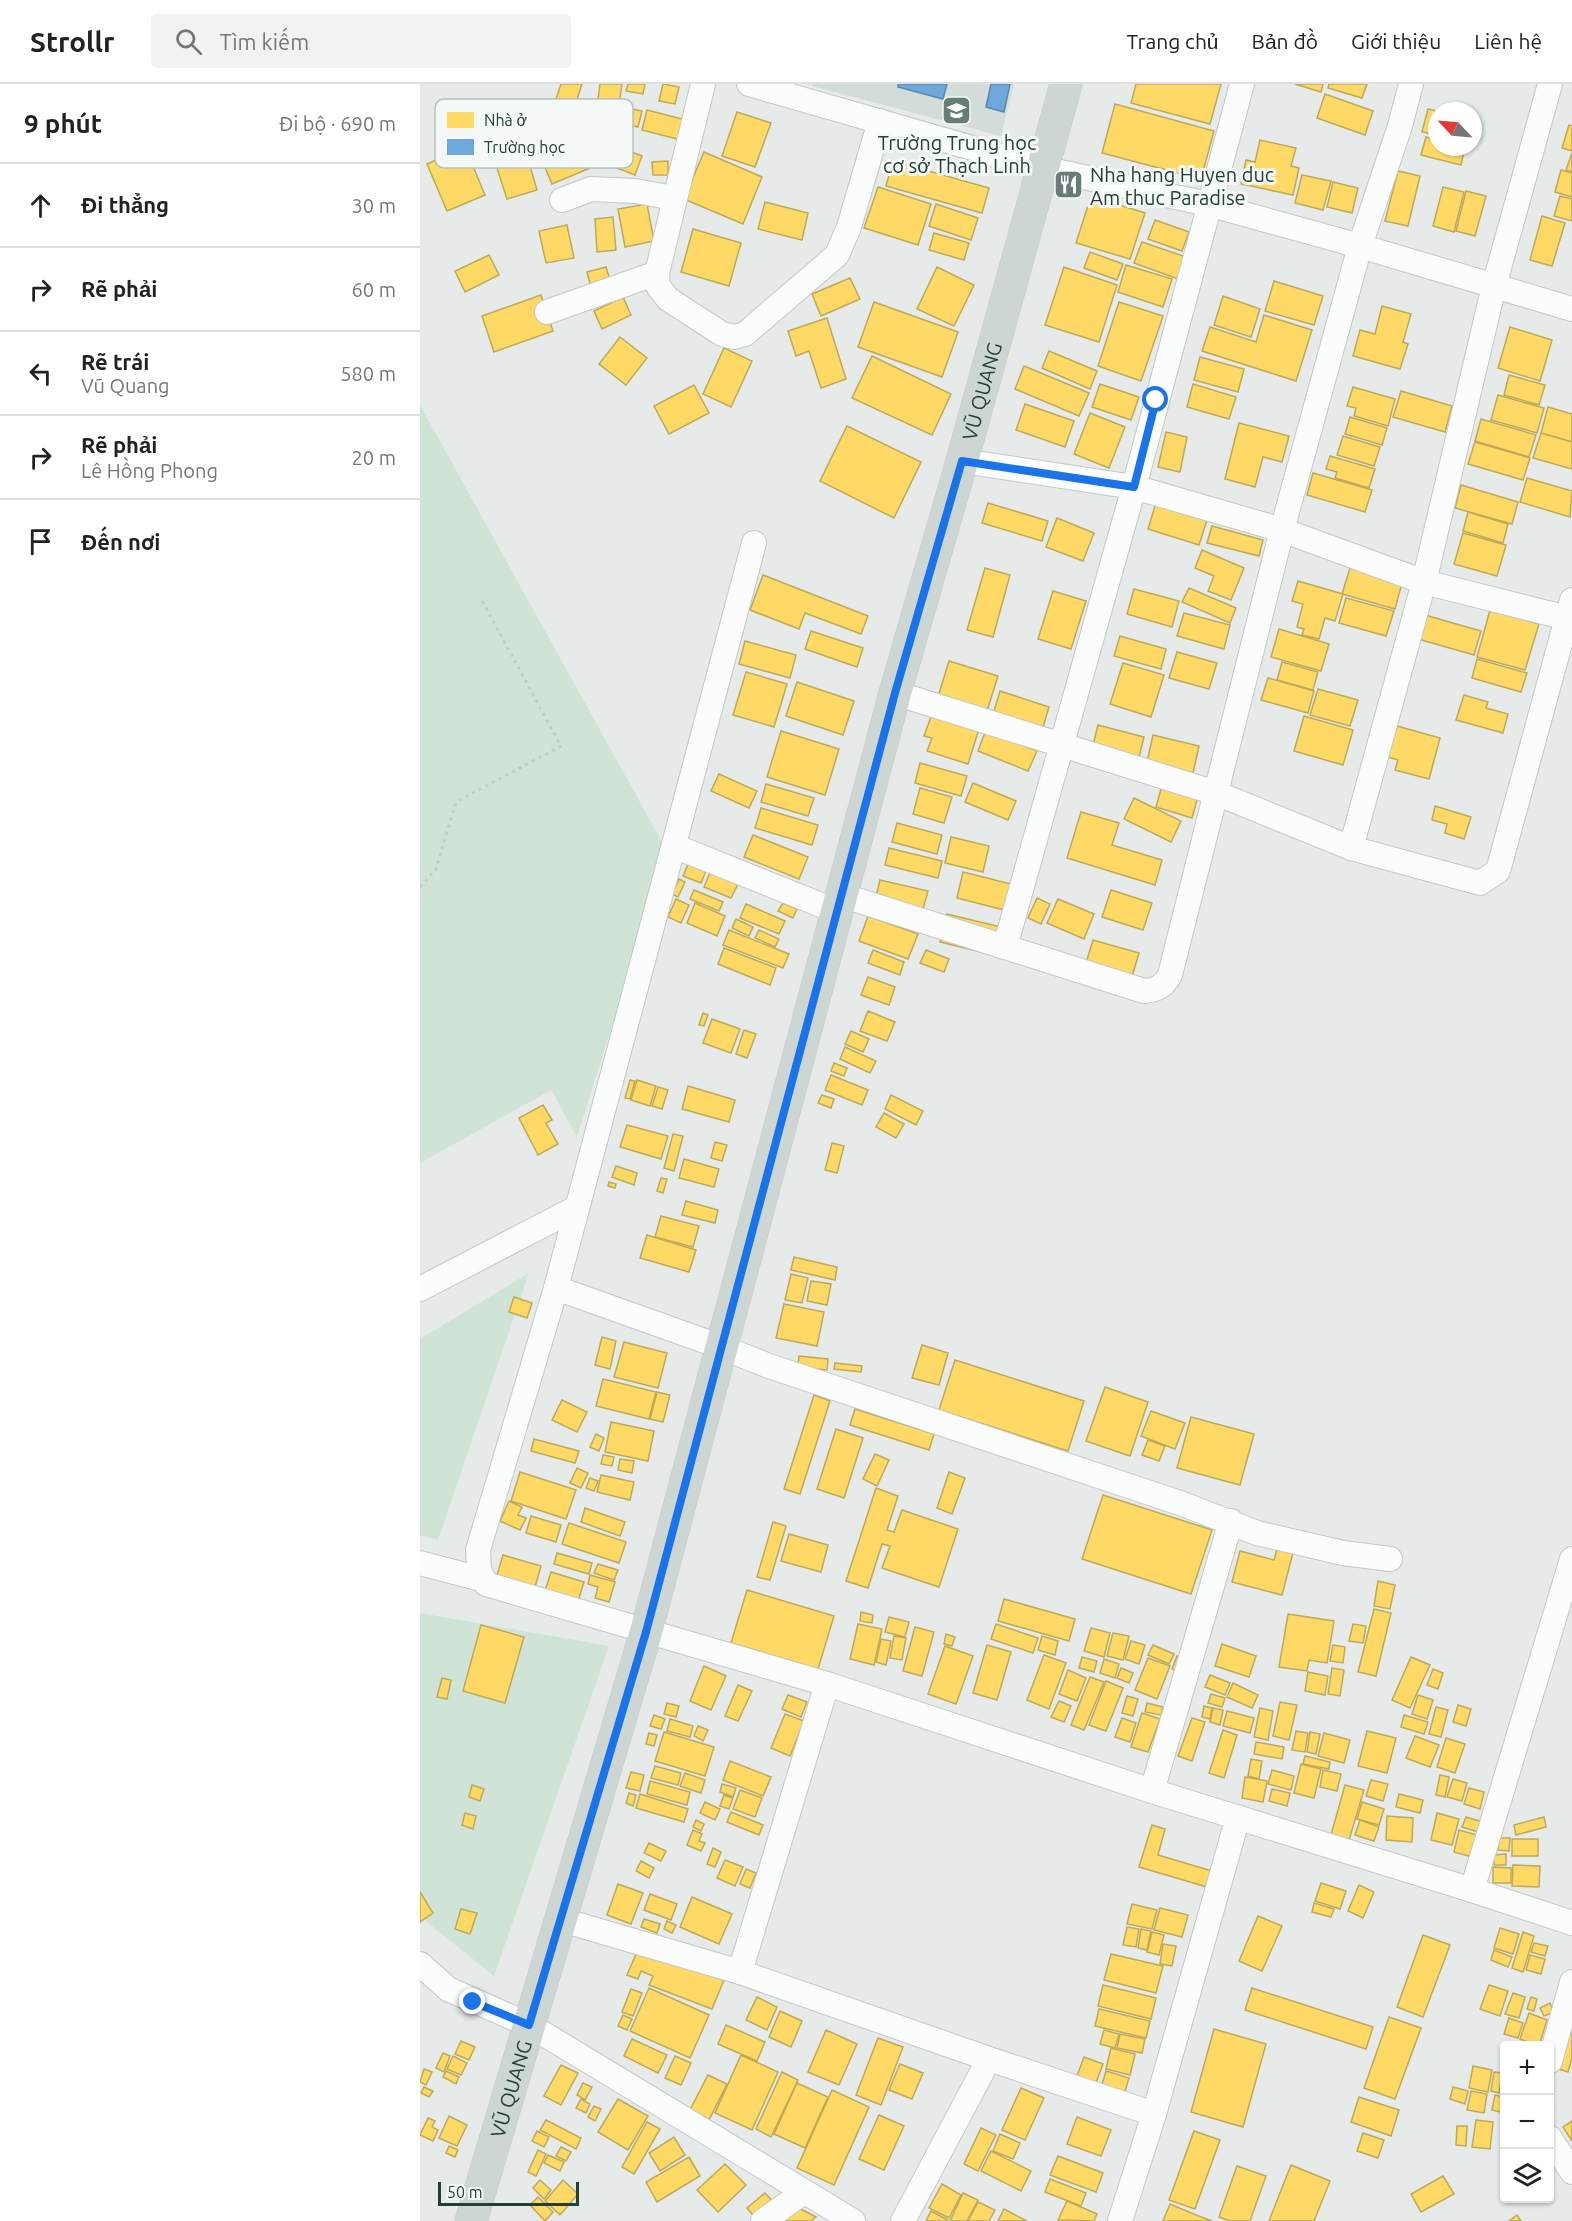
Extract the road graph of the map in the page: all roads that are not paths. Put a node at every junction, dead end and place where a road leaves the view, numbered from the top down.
1 (703, 84) edge
2 (749, 84) edge
3 (1066, 84) edge
4 (1242, 84) edge
5 (1411, 84) edge
6 (1550, 84) edge
7 (880, 121) junction
8 (1042, 168) junction
9 (674, 198) junction
10 (562, 200) dead end
11 (1208, 204) junction
12 (1360, 246) junction
13 (657, 273) junction
14 (1494, 286) junction
15 (1572, 309) edge
16 (547, 312) dead end
17 (962, 461) junction
18 (1134, 487) junction
19 (1282, 530) junction
20 (754, 543) dead end
21 (1424, 582) junction
22 (1569, 609) edge
23 (895, 693) junction
24 (1062, 745) junction
25 (1216, 793) junction
26 (674, 846) junction
27 (1351, 848) junction
28 (839, 903) junction
29 (1005, 947) junction
30 (576, 1208) junction
31 (556, 1288) junction
32 (420, 1289) edge
33 (722, 1348) junction
34 (1231, 1521) junction
35 (1390, 1559) dead end
36 (1572, 1559) edge
37 (420, 1563) edge
38 (478, 1570) junction
39 (646, 1632) junction
40 (827, 1684) junction
41 (1152, 1791) junction
42 (1238, 1817) junction
43 (1472, 1890) junction
44 (562, 1920) junction
45 (1572, 1923) edge
46 (423, 1972) edge
47 (740, 1972) junction
48 (1572, 1982) edge
49 (529, 2025) junction
50 (1554, 2047) edge
51 (989, 2059) junction
52 (1154, 2114) junction
53 (1554, 2144) edge
54 (1572, 2172) edge
55 (804, 2192) junction
56 (471, 2221) edge
57 (764, 2221) edge
58 (853, 2221) edge
59 (903, 2221) edge
60 (1120, 2221) edge

1 - 9 street
2 - 7 street
3 - 8 main road, VŨ QUANG
4 - 11 street
5 - 12 street
6 - 14 street
7 - 8 street
7 - 13 street
8 - 11 street
8 - 17 main road, VŨ QUANG
9 - 10 street
9 - 13 street
11 - 12 street
11 - 18 street
12 - 14 street
12 - 19 street
13 - 16 street
14 - 15 street
14 - 21 street
17 - 18 street
17 - 23 main road, VŨ QUANG
18 - 19 street
18 - 24 street
19 - 21 street
19 - 25 street
20 - 26 street
21 - 22 street
21 - 27 street
22 - 27 street
23 - 24 street
23 - 28 main road, VŨ QUANG
24 - 25 street
24 - 29 street
25 - 27 street
25 - 29 street
26 - 28 street
26 - 30 street
28 - 29 street
28 - 33 main road, VŨ QUANG
30 - 31 street
30 - 32 street
31 - 33 street
31 - 38 street
33 - 34 street
33 - 39 main road, VŨ QUANG
34 - 35 street
34 - 41 street
36 - 43 street
37 - 38 street
38 - 39 street
39 - 40 street
39 - 44 main road, VŨ QUANG
40 - 41 street
40 - 47 street
41 - 42 street
42 - 43 street
42 - 52 street
43 - 45 street
44 - 47 street
44 - 49 main road, VŨ QUANG
46 - 49 street
47 - 51 street
48 - 50 street
49 - 55 street
49 - 56 main road, VŨ QUANG
51 - 52 street
51 - 59 street
52 - 60 street
53 - 54 street
55 - 57 street
55 - 58 street

